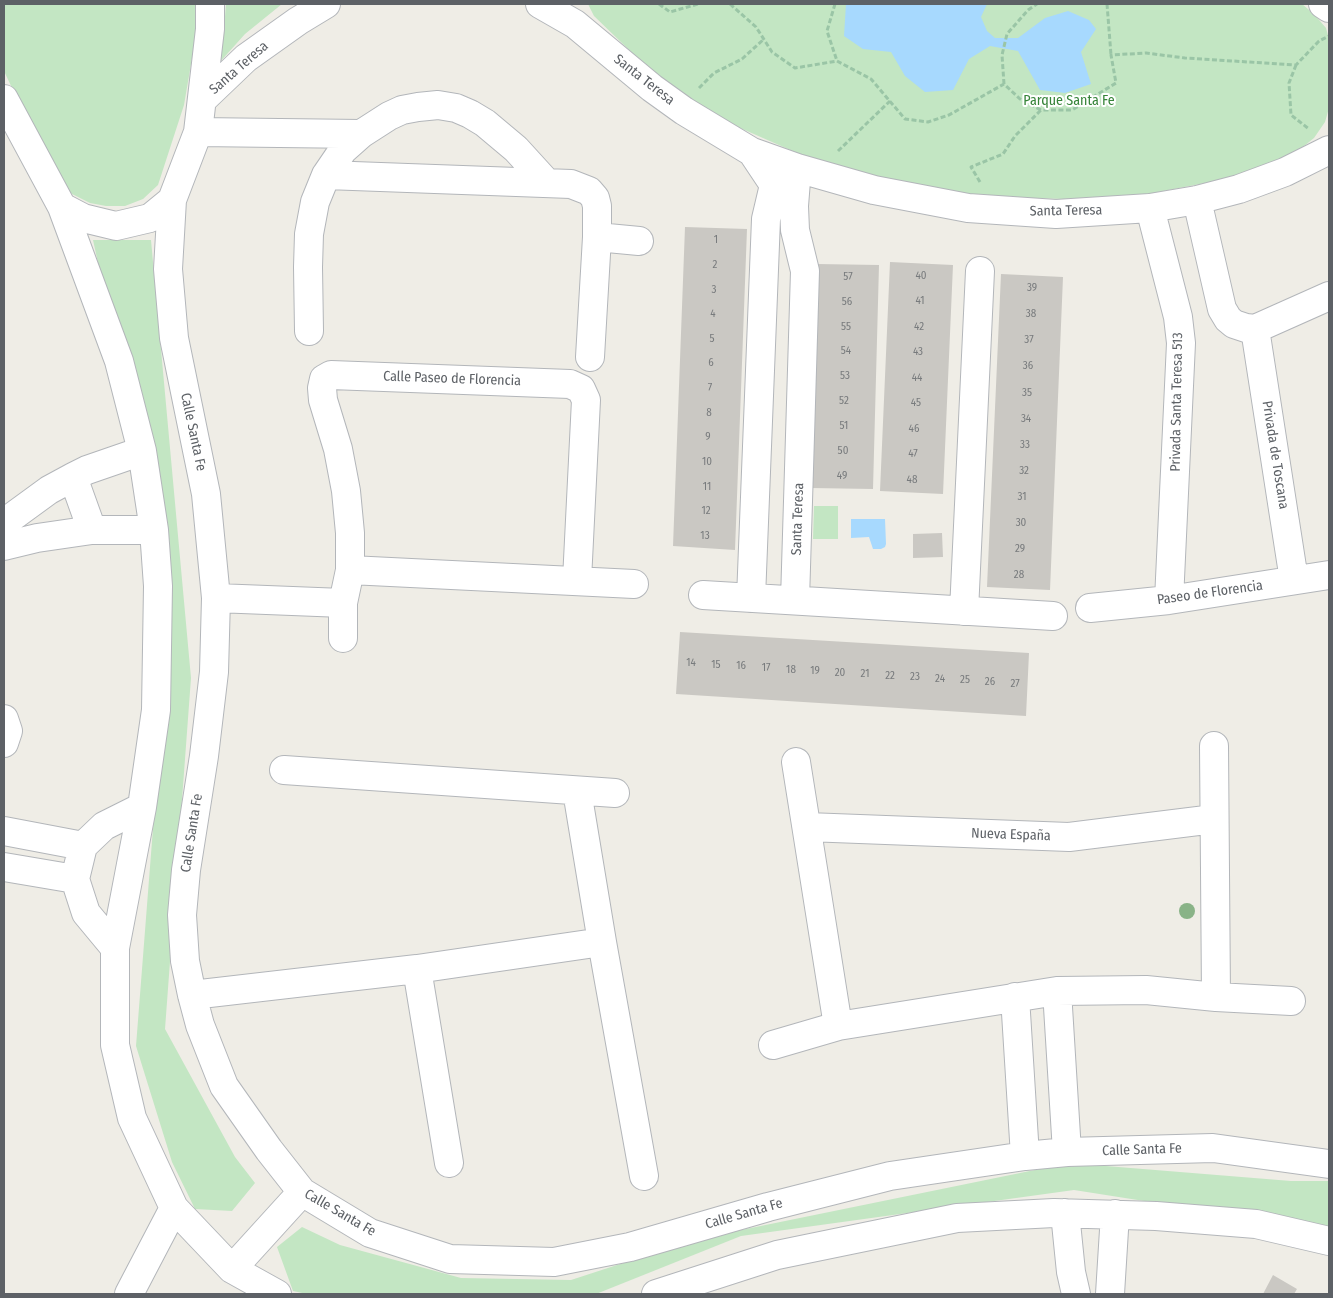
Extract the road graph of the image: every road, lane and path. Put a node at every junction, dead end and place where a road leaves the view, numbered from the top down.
1 (210, 4) edge
2 (326, 4) edge
3 (540, 4) edge
4 (659, 4) edge
5 (698, 4) edge
6 (730, 4) edge
7 (835, 4) edge
8 (1037, 4) edge
9 (1107, 4) edge
10 (1323, 4) edge
11 (1329, 8) edge
12 (572, 14) edge
13 (1329, 36) edge
14 (764, 39) junction
15 (1111, 55) junction
16 (837, 61) junction
17 (1296, 65) junction
18 (1004, 84) junction
19 (4, 99) edge
20 (202, 100) junction
21 (890, 101) junction
22 (1041, 110) junction
23 (684, 111) junction
24 (198, 132) junction
25 (361, 134) junction
26 (1326, 145) edge
27 (752, 152) junction
28 (806, 170) junction
29 (326, 175) junction
30 (547, 183) junction
31 (172, 200) junction
32 (1197, 200) junction
33 (62, 207) junction
34 (1150, 208) junction
35 (997, 210) junction
36 (597, 238) junction
37 (638, 241) dead end
38 (980, 271) dead end
39 (1329, 296) edge
40 (1255, 329) junction
41 (309, 330) dead end
42 (590, 357) dead end
43 (759, 406) junction
44 (801, 407) junction
45 (142, 451) junction
46 (73, 477) junction
47 (4, 525) edge
48 (92, 530) junction
49 (154, 530) junction
50 (4, 546) edge
51 (350, 570) junction
52 (1329, 575) edge
53 (577, 580) junction
54 (1294, 580) junction
55 (634, 584) dead end
56 (703, 595) dead end
57 (216, 598) junction
58 (751, 598) junction
59 (795, 600) junction
60 (1170, 600) junction
61 (343, 603) junction
62 (1090, 608) dead end
63 (964, 611) junction
64 (1052, 616) dead end
65 (343, 638) dead end
66 (4, 719) edge
67 (4, 743) edge
68 (1214, 746) dead end
69 (796, 762) dead end
70 (284, 770) dead end
71 (577, 791) junction
72 (615, 793) dead end
73 (142, 807) junction
74 (1214, 819) junction
75 (807, 827) junction
76 (4, 832) edge
77 (83, 846) junction
78 (4, 867) edge
79 (75, 879) junction
80 (602, 942) junction
81 (115, 948) junction
82 (417, 969) junction
83 (1057, 991) junction
84 (192, 996) junction
85 (1015, 997) junction
86 (1216, 997) junction
87 (1292, 1001) dead end
88 (838, 1026) junction
89 (773, 1046) dead end
90 (1066, 1152) junction
91 (1025, 1156) junction
92 (449, 1163) dead end
93 (1329, 1164) edge
94 (644, 1176) dead end
95 (302, 1192) junction
96 (174, 1208) junction
97 (1065, 1213) junction
98 (1115, 1214) junction
99 (1329, 1241) edge
100 (232, 1268) junction
101 (705, 1287) edge
102 (129, 1294) edge
103 (277, 1294) edge
104 (656, 1294) edge
105 (1076, 1294) edge
106 (1110, 1294) edge

1 - 20 street
2 - 20 street, Santa Teresa
3 - 12 street, Santa Teresa
4 - 5 path
6 - 14 path
7 - 16 path
8 - 18 path
9 - 15 path
10 - 11 street
12 - 23 street, Santa Teresa
13 - 17 path
14 - 16 path
14 - 23 path
15 - 17 path
15 - 22 path
16 - 21 path
17 - 26 path
18 - 21 path
18 - 22 path
19 - 33 street
20 - 24 street
21 - 28 path
22 - 35 path
23 - 27 street, Santa Teresa
24 - 25 street
24 - 31 street
25 - 29 street
25 - 30 street
26 - 32 street, Santa Teresa
27 - 28 street, Santa Teresa
27 - 43 street, Santa Teresa
28 - 35 street, Santa Teresa
28 - 44 street, Santa Teresa
29 - 30 street
29 - 41 street
30 - 36 street
31 - 33 street
31 - 57 street, Calle Santa Fe
32 - 34 street, Santa Teresa
32 - 40 street
33 - 45 street
34 - 35 street, Santa Teresa
34 - 60 street, Privada Santa Teresa 513
36 - 37 street
36 - 42 street
38 - 63 street
39 - 40 street
40 - 54 street, Privada de Toscana
43 - 44 street
43 - 58 street, Santa Teresa
44 - 59 street, Santa Teresa
45 - 46 street
45 - 49 street
46 - 47 street
46 - 48 street
48 - 49 street
48 - 50 street
49 - 73 street
51 - 53 street
51 - 53 street, Calle Paseo de Florencia
51 - 61 street, Calle Paseo de Florencia
52 - 54 street, Paseo de Florencia
53 - 55 street
54 - 60 street, Paseo de Florencia
56 - 58 street
57 - 61 street
57 - 84 street, Calle Santa Fe
58 - 59 street
59 - 63 street
60 - 62 street, Paseo de Florencia
61 - 65 street, Calle Paseo de Florencia
63 - 64 street
66 - 67 street
68 - 74 street
69 - 75 street
70 - 71 street
71 - 72 street
71 - 80 street
73 - 77 street
73 - 81 street
74 - 75 street, Nueva España
74 - 86 street
75 - 88 street
76 - 77 street
77 - 79 street
78 - 79 street
79 - 81 street
80 - 82 street
80 - 94 street
81 - 96 street
82 - 84 street
82 - 92 street
83 - 85 street
83 - 86 street
83 - 90 street
84 - 95 street, Calle Santa Fe
85 - 88 street
85 - 91 street
86 - 87 street
88 - 89 street
90 - 91 street, Calle Santa Fe
90 - 93 street, Calle Santa Fe
91 - 95 street, Calle Santa Fe
95 - 100 street
96 - 100 street
96 - 102 street
97 - 98 street
97 - 101 street
97 - 105 street
98 - 99 street
98 - 106 street
100 - 103 street
101 - 104 street

